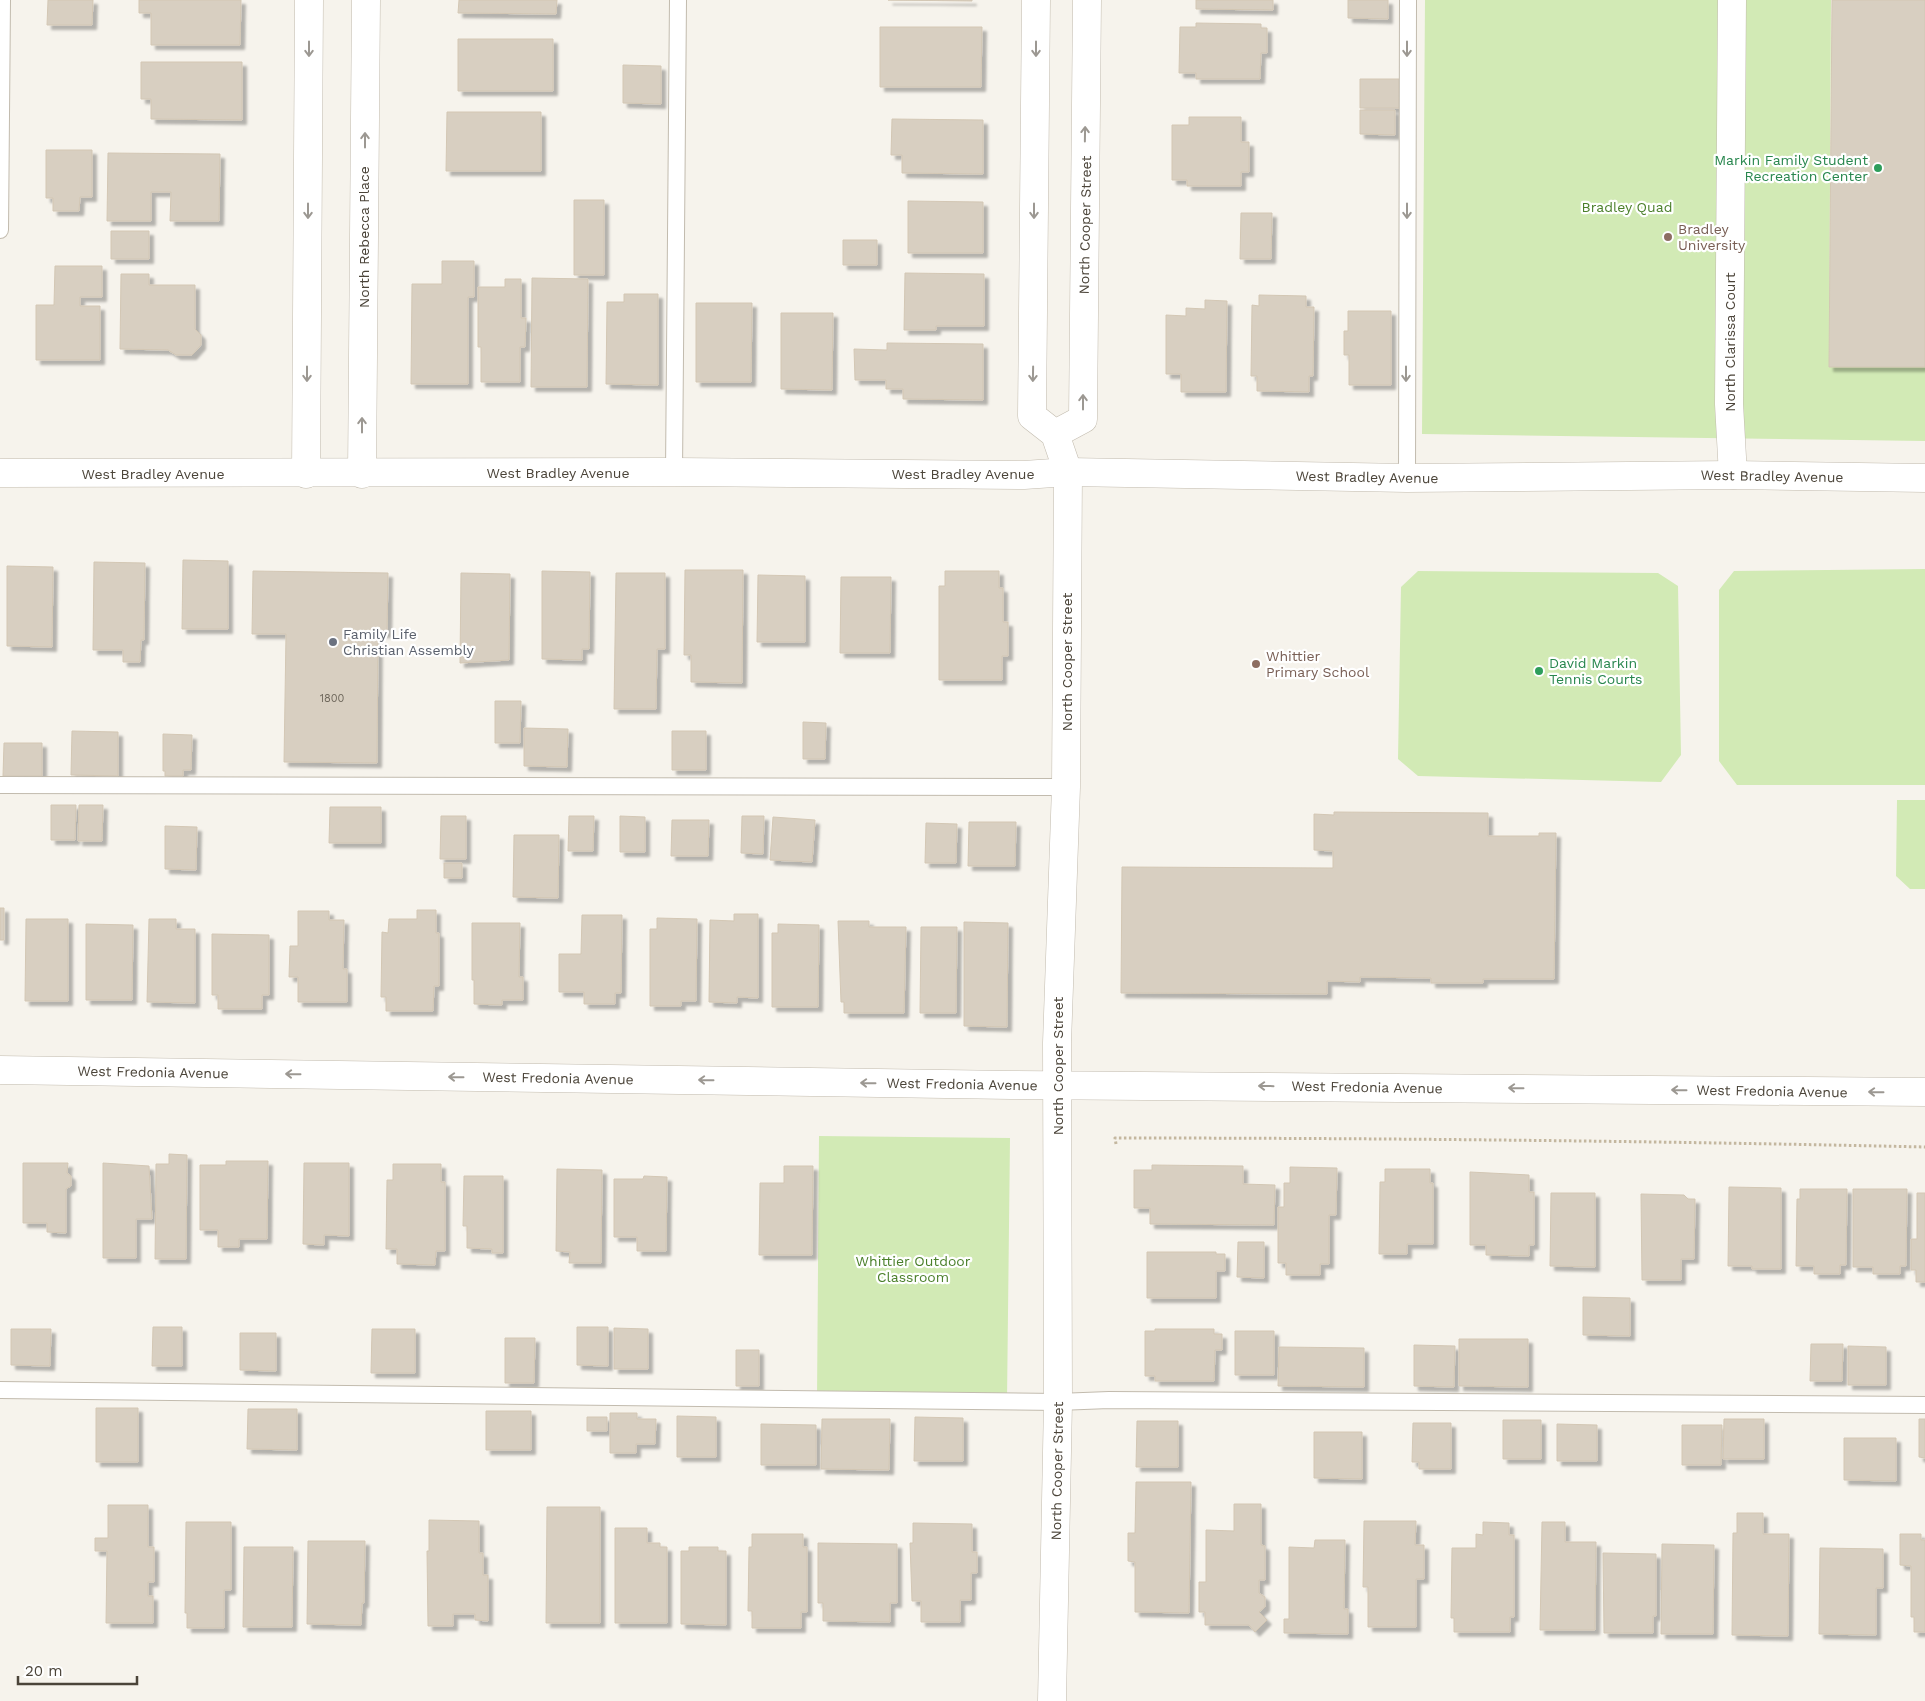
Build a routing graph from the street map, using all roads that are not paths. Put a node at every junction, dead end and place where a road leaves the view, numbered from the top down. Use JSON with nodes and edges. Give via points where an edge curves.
{"nodes":[{"id":1,"x":2,"y":0,"type":"edge"},
{"id":2,"x":310,"y":0,"type":"edge"},
{"id":3,"x":366,"y":0,"type":"edge"},
{"id":4,"x":678,"y":0,"type":"edge"},
{"id":5,"x":1036,"y":0,"type":"edge"},
{"id":6,"x":1087,"y":0,"type":"edge"},
{"id":7,"x":1408,"y":0,"type":"edge"},
{"id":8,"x":1732,"y":0,"type":"edge"},
{"id":9,"x":0,"y":230,"type":"edge"},
{"id":10,"x":1055,"y":434,"type":"junction"},
{"id":11,"x":674,"y":472,"type":"junction"},
{"id":12,"x":1068,"y":472,"type":"junction"},
{"id":13,"x":0,"y":474,"type":"edge"},
{"id":14,"x":306,"y":474,"type":"junction"},
{"id":15,"x":362,"y":474,"type":"junction"},
{"id":16,"x":1733,"y":475,"type":"junction"},
{"id":17,"x":1407,"y":478,"type":"junction"},
{"id":18,"x":1925,"y":478,"type":"edge"},
{"id":19,"x":0,"y":785,"type":"edge"},
{"id":20,"x":1066,"y":787,"type":"junction"},
{"id":21,"x":0,"y":1070,"type":"edge"},
{"id":22,"x":1057,"y":1084,"type":"junction"},
{"id":23,"x":1925,"y":1092,"type":"edge"},
{"id":24,"x":0,"y":1390,"type":"edge"},
{"id":25,"x":1058,"y":1402,"type":"junction"},
{"id":26,"x":1925,"y":1405,"type":"edge"},
{"id":27,"x":1052,"y":1701,"type":"edge"}],
"edges":[{"from":1,"to":9,"type":"lane"},
{"from":2,"to":14,"type":"street","one_way":true},
{"from":15,"to":3,"type":"street","name":"North Rebecca Place","one_way":true},
{"from":4,"to":11,"type":"lane"},
{"from":5,"to":10,"type":"street","one_way":true,"via":[[1032,416]]},
{"from":10,"to":6,"type":"street","name":"North Cooper Street","one_way":true,"via":[[1083,419]]},
{"from":7,"to":17,"type":"lane","one_way":true},
{"from":8,"to":16,"type":"street","name":"North Clarissa Court","via":[[1729,404]]},
{"from":10,"to":12,"type":"street","name":"North Cooper Street"},
{"from":11,"to":12,"type":"street","name":"West Bradley Avenue","via":[[1024,476]]},
{"from":11,"to":15,"type":"street","name":"West Bradley Avenue"},
{"from":12,"to":17,"type":"street","name":"West Bradley Avenue"},
{"from":12,"to":20,"type":"street","name":"North Cooper Street"},
{"from":13,"to":14,"type":"street","name":"West Bradley Avenue"},
{"from":14,"to":15,"type":"street","name":"West Bradley Avenue"},
{"from":16,"to":17,"type":"street","name":"West Bradley Avenue"},
{"from":16,"to":18,"type":"street","name":"West Bradley Avenue"},
{"from":19,"to":20,"type":"lane"},
{"from":20,"to":22,"type":"street","name":"North Cooper Street"},
{"from":22,"to":21,"type":"street","name":"West Fredonia Avenue","one_way":true},
{"from":23,"to":22,"type":"street","name":"West Fredonia Avenue","one_way":true},
{"from":22,"to":25,"type":"street","name":"North Cooper Street"},
{"from":24,"to":25,"type":"lane"},
{"from":25,"to":26,"type":"lane"},
{"from":25,"to":27,"type":"street","name":"North Cooper Street"}]}
